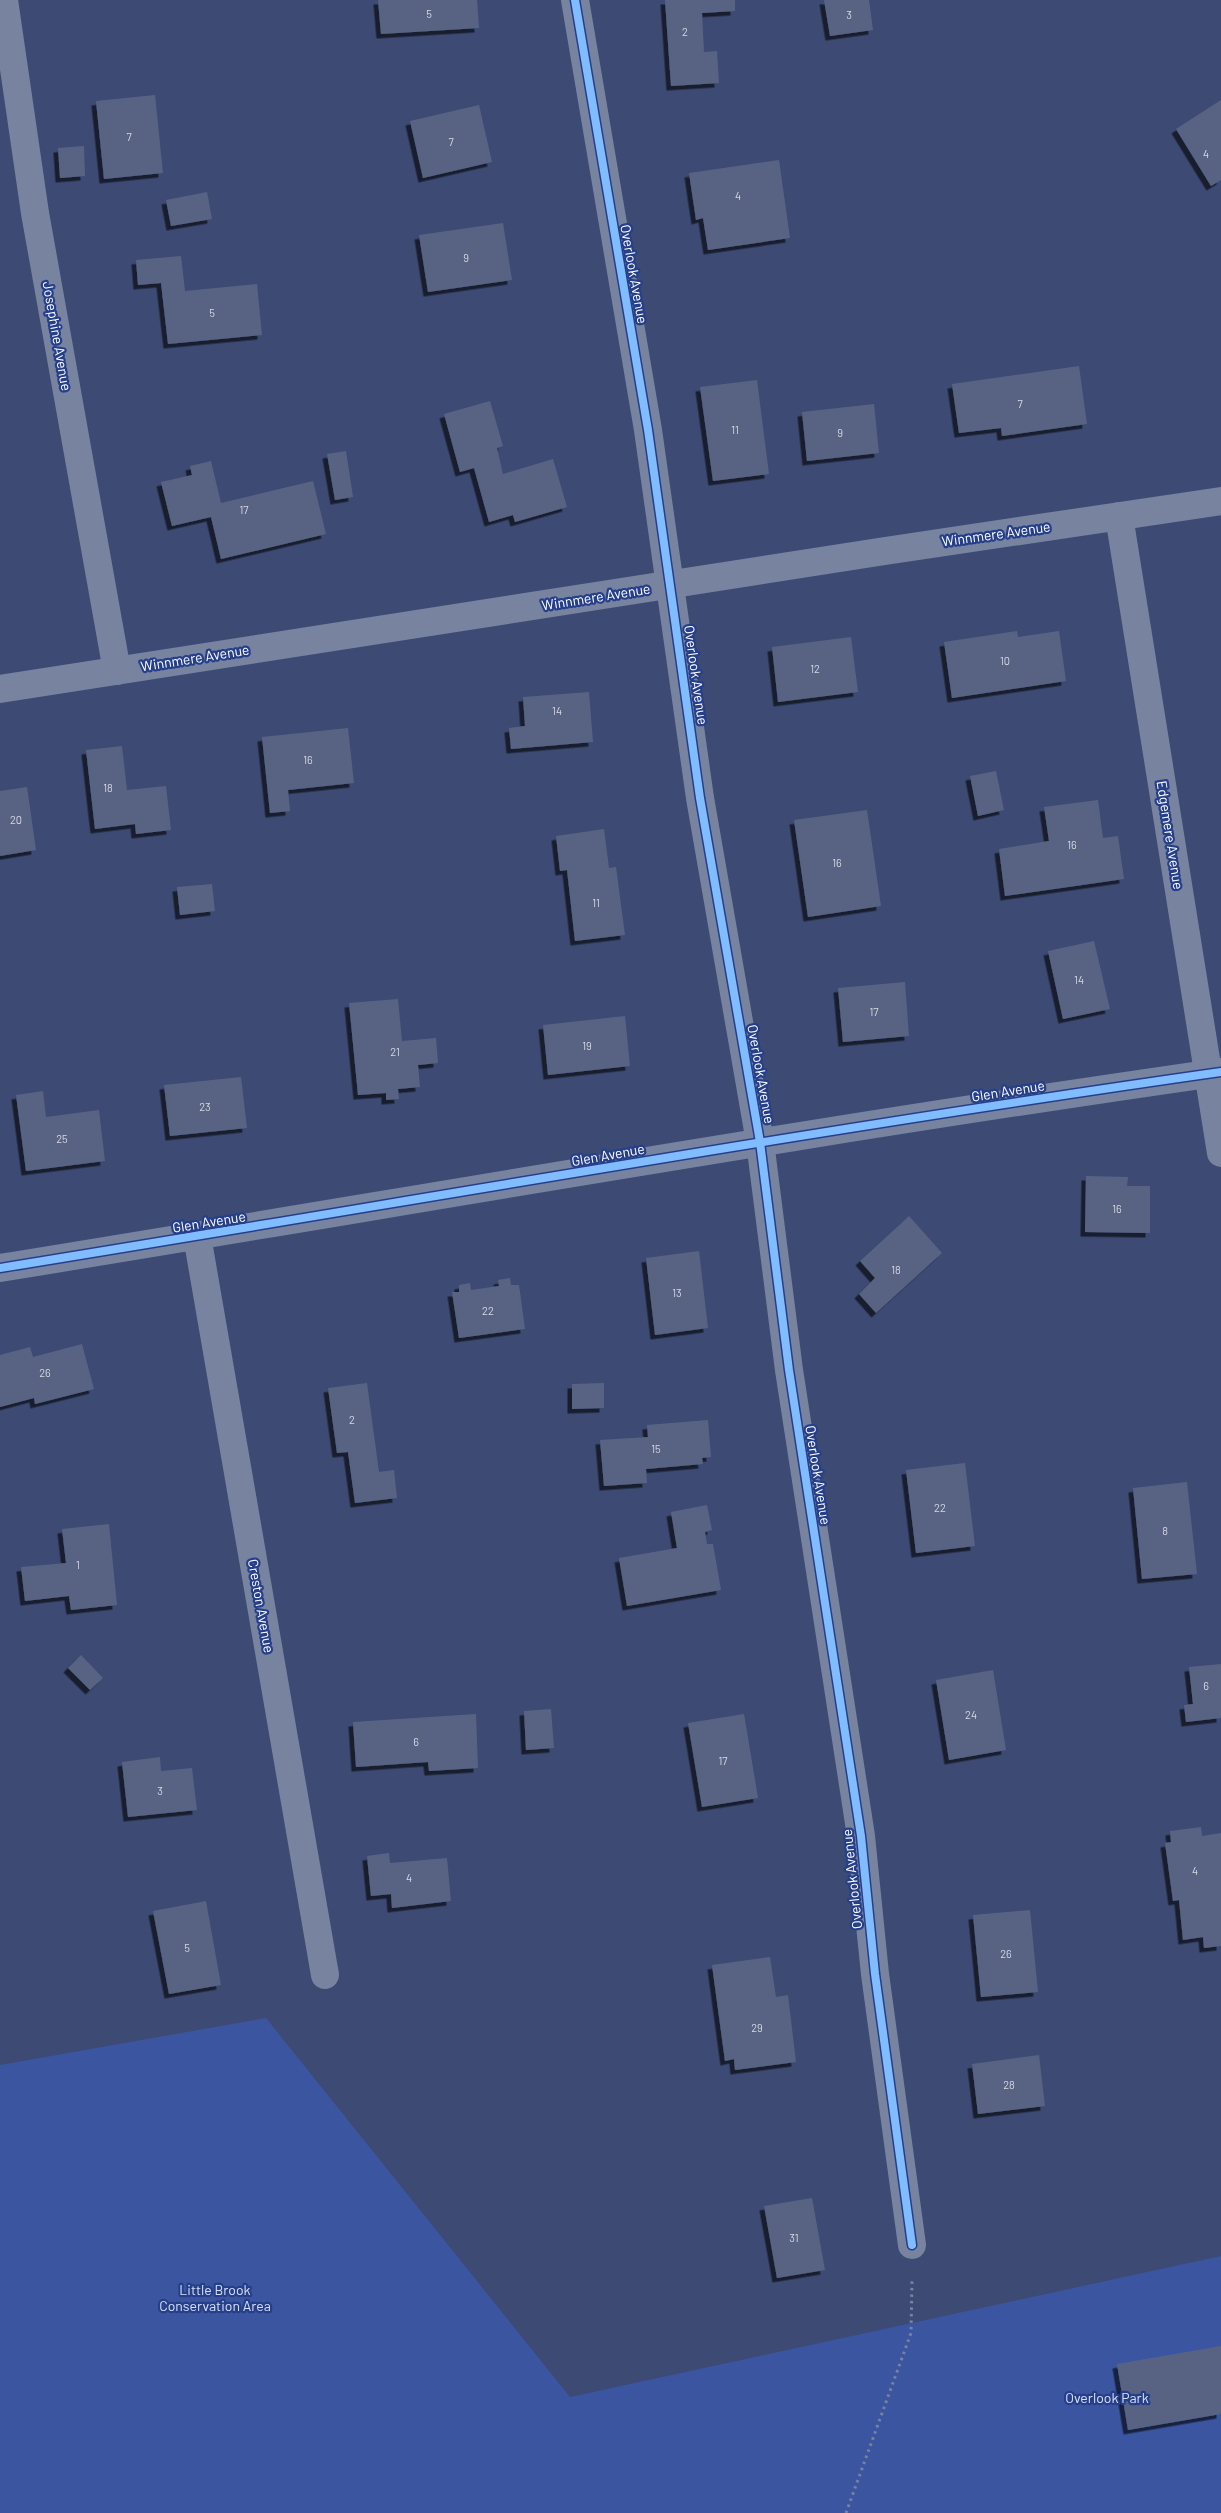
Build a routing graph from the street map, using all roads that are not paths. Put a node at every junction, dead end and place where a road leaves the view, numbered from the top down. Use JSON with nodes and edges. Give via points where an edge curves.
{"nodes":[{"id":1,"x":4,"y":0,"type":"edge"},
{"id":2,"x":575,"y":0,"type":"edge"},
{"id":3,"x":1221,"y":501,"type":"edge"},
{"id":4,"x":1119,"y":516,"type":"junction"},
{"id":5,"x":671,"y":584,"type":"junction"},
{"id":6,"x":117,"y":670,"type":"junction"},
{"id":7,"x":0,"y":689,"type":"edge"},
{"id":8,"x":1215,"y":1073,"type":"edge"},
{"id":9,"x":760,"y":1142,"type":"junction"},
{"id":10,"x":1221,"y":1153,"type":"edge"},
{"id":11,"x":197,"y":1236,"type":"junction"},
{"id":12,"x":0,"y":1268,"type":"edge"},
{"id":13,"x":325,"y":1975,"type":"dead end"},
{"id":14,"x":912,"y":2245,"type":"road end"}],
"edges":[{"from":1,"to":6,"type":"street","name":"Josephine Avenue","via":[[35,213]]},
{"from":2,"to":5,"type":"street","name":"Overlook Avenue"},
{"from":3,"to":4,"type":"street","name":"Winnmere Avenue"},
{"from":4,"to":5,"type":"street","name":"Winnmere Avenue"},
{"from":4,"to":8,"type":"street","name":"Edgemere Avenue"},
{"from":5,"to":6,"type":"street","name":"Winnmere Avenue"},
{"from":5,"to":9,"type":"street","name":"Overlook Avenue","via":[[700,798]]},
{"from":6,"to":7,"type":"street","name":"Winnmere Avenue"},
{"from":8,"to":9,"type":"street","name":"Glen Avenue"},
{"from":8,"to":10,"type":"street","name":"Edgemere Avenue"},
{"from":9,"to":11,"type":"street","name":"Glen Avenue"},
{"from":9,"to":14,"type":"street","name":"Overlook Avenue","via":[[789,1370],[861,1836],[875,1974]]},
{"from":11,"to":12,"type":"street","name":"Glen Avenue"},
{"from":11,"to":13,"type":"street","name":"Creston Avenue"}]}
